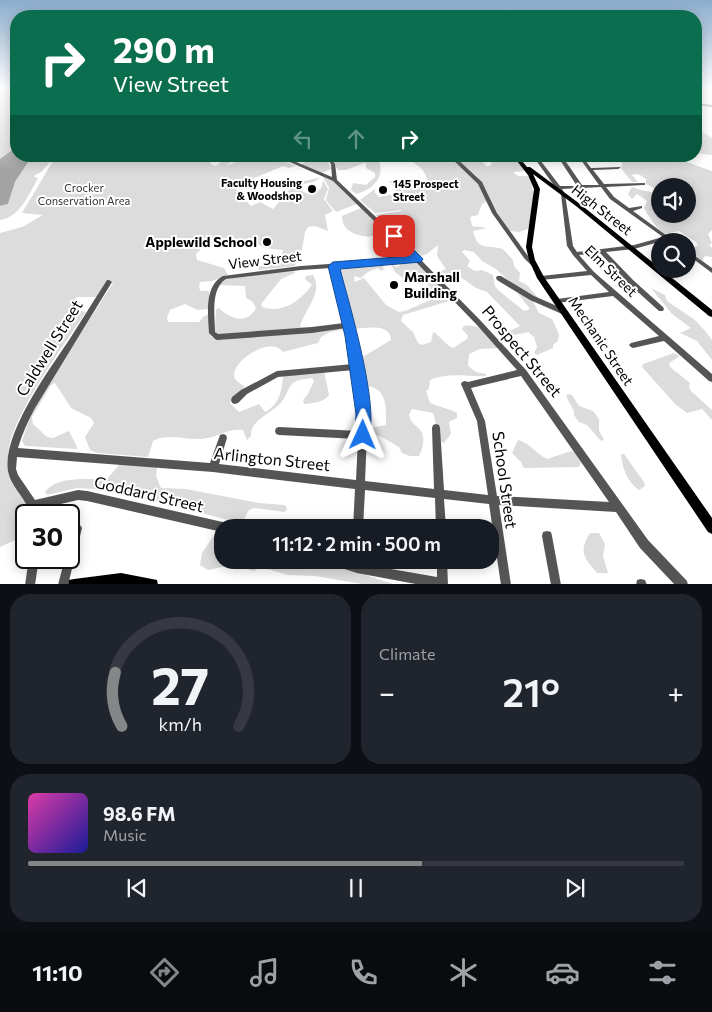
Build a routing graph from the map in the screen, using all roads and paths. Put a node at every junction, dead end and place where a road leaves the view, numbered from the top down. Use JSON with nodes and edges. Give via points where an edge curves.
{"nodes":[{"id":1,"x":292,"y":162,"type":"edge"},
{"id":2,"x":331,"y":162,"type":"edge"},
{"id":3,"x":457,"y":162,"type":"edge"},
{"id":4,"x":539,"y":162,"type":"edge"},
{"id":5,"x":563,"y":162,"type":"edge"},
{"id":6,"x":585,"y":162,"type":"edge"},
{"id":7,"x":522,"y":164,"type":"joint"},
{"id":8,"x":618,"y":168,"type":"dead end"},
{"id":9,"x":590,"y":169,"type":"junction"},
{"id":10,"x":334,"y":170,"type":"junction"},
{"id":11,"x":322,"y":175,"type":"junction"},
{"id":12,"x":335,"y":180,"type":"junction"},
{"id":13,"x":643,"y":184,"type":"dead end"},
{"id":14,"x":603,"y":187,"type":"junction"},
{"id":15,"x":581,"y":188,"type":"junction"},
{"id":16,"x":560,"y":190,"type":"junction"},
{"id":17,"x":640,"y":207,"type":"dead end"},
{"id":18,"x":628,"y":210,"type":"junction"},
{"id":19,"x":659,"y":233,"type":"edge"},
{"id":20,"x":651,"y":243,"type":"edge"},
{"id":21,"x":630,"y":247,"type":"junction"},
{"id":22,"x":602,"y":251,"type":"junction"},
{"id":23,"x":574,"y":254,"type":"junction"},
{"id":24,"x":418,"y":259,"type":"junction"},
{"id":25,"x":696,"y":259,"type":"edge"},
{"id":26,"x":333,"y":266,"type":"junction"},
{"id":27,"x":535,"y":266,"type":"junction"},
{"id":28,"x":712,"y":271,"type":"edge"},
{"id":29,"x":592,"y":273,"type":"junction"},
{"id":30,"x":499,"y":278,"type":"dead end"},
{"id":31,"x":541,"y":278,"type":"junction"},
{"id":32,"x":109,"y":282,"type":"dead end"},
{"id":33,"x":615,"y":294,"type":"junction"},
{"id":34,"x":557,"y":301,"type":"junction"},
{"id":35,"x":661,"y":309,"type":"dead end"},
{"id":36,"x":564,"y":312,"type":"junction"},
{"id":37,"x":712,"y":314,"type":"edge"},
{"id":38,"x":349,"y":325,"type":"junction"},
{"id":39,"x":665,"y":338,"type":"junction"},
{"id":40,"x":633,"y":345,"type":"dead end"},
{"id":41,"x":356,"y":367,"type":"junction"},
{"id":42,"x":523,"y":372,"type":"junction"},
{"id":43,"x":712,"y":379,"type":"edge"},
{"id":44,"x":235,"y":400,"type":"dead end"},
{"id":45,"x":436,"y":428,"type":"dead end"},
{"id":46,"x":279,"y":431,"type":"dead end"},
{"id":47,"x":363,"y":435,"type":"junction"},
{"id":48,"x":223,"y":438,"type":"dead end"},
{"id":49,"x":13,"y":452,"type":"junction"},
{"id":50,"x":213,"y":468,"type":"junction"},
{"id":51,"x":360,"y":484,"type":"junction"},
{"id":52,"x":439,"y":493,"type":"junction"},
{"id":53,"x":493,"y":500,"type":"junction"},
{"id":54,"x":31,"y":504,"type":"edge"},
{"id":55,"x":52,"y":504,"type":"edge"},
{"id":56,"x":618,"y":507,"type":"junction"},
{"id":57,"x":358,"y":519,"type":"edge"},
{"id":58,"x":440,"y":519,"type":"edge"},
{"id":59,"x":214,"y":525,"type":"edge"},
{"id":60,"x":712,"y":528,"type":"edge"},
{"id":61,"x":547,"y":536,"type":"dead end"},
{"id":62,"x":32,"y":569,"type":"edge"},
{"id":63,"x":67,"y":569,"type":"edge"},
{"id":64,"x":378,"y":569,"type":"edge"},
{"id":65,"x":442,"y":569,"type":"edge"},
{"id":66,"x":30,"y":584,"type":"edge"},
{"id":67,"x":63,"y":584,"type":"edge"},
{"id":68,"x":74,"y":584,"type":"edge"},
{"id":69,"x":152,"y":584,"type":"edge"},
{"id":70,"x":443,"y":584,"type":"edge"},
{"id":71,"x":506,"y":584,"type":"edge"},
{"id":72,"x":556,"y":584,"type":"edge"},
{"id":73,"x":683,"y":584,"type":"edge"}],
"edges":[{"from":1,"to":11,"type":"street"},
{"from":2,"to":10,"type":"street"},
{"from":3,"to":27,"type":"street","via":[[480,183],[495,213]]},
{"from":4,"to":16,"type":"street"},
{"from":5,"to":15,"type":"street"},
{"from":6,"to":9,"type":"street"},
{"from":7,"to":16,"type":"main road","name":"High Street"},
{"from":7,"to":27,"type":"main road","name":"Mechanic Street","via":[[533,178],[536,189],[529,242]]},
{"from":8,"to":9,"type":"street"},
{"from":9,"to":14,"type":"street"},
{"from":10,"to":11,"type":"street"},
{"from":10,"to":12,"type":"street"},
{"from":11,"to":12,"type":"street"},
{"from":12,"to":24,"type":"street","name":"Prospect Street"},
{"from":13,"to":14,"type":"street"},
{"from":14,"to":15,"type":"street"},
{"from":14,"to":18,"type":"street"},
{"from":15,"to":16,"type":"street"},
{"from":16,"to":21,"type":"main road","name":"High Street"},
{"from":16,"to":23,"type":"street","name":"Elm Street","via":[[568,239]]},
{"from":17,"to":18,"type":"street"},
{"from":18,"to":19,"type":"street"},
{"from":20,"to":21,"type":"street"},
{"from":21,"to":22,"type":"street"},
{"from":21,"to":37,"type":"main road","name":"High Street"},
{"from":22,"to":23,"type":"street"},
{"from":22,"to":35,"type":"street"},
{"from":23,"to":29,"type":"street","name":"Elm Street"},
{"from":24,"to":26,"type":"street","name":"View Street"},
{"from":24,"to":42,"type":"street","name":"Prospect Street"},
{"from":25,"to":28,"type":"street"},
{"from":26,"to":38,"type":"street"},
{"from":26,"to":38,"type":"street","name":"View Street","via":[[220,279],[212,293],[212,333],[226,337]]},
{"from":27,"to":31,"type":"main road","name":"Mechanic Street"},
{"from":29,"to":31,"type":"street"},
{"from":29,"to":33,"type":"street","name":"Elm Street"},
{"from":30,"to":36,"type":"street"},
{"from":31,"to":34,"type":"main road","name":"Mechanic Street"},
{"from":32,"to":49,"type":"street","name":"Caldwell Street","via":[[30,409]]},
{"from":33,"to":34,"type":"street"},
{"from":33,"to":39,"type":"street","name":"Elm Street"},
{"from":34,"to":36,"type":"main road","name":"Mechanic Street"},
{"from":36,"to":60,"type":"main road","name":"Mechanic Street"},
{"from":38,"to":41,"type":"street"},
{"from":39,"to":40,"type":"street"},
{"from":39,"to":43,"type":"street","name":"Elm Street"},
{"from":41,"to":44,"type":"street","via":[[277,374]]},
{"from":41,"to":47,"type":"street","via":[[364,414]]},
{"from":42,"to":53,"type":"street","name":"School Street","via":[[465,385],[481,421]]},
{"from":42,"to":56,"type":"street","name":"Prospect Street"},
{"from":45,"to":52,"type":"street"},
{"from":46,"to":47,"type":"street"},
{"from":47,"to":51,"type":"street"},
{"from":48,"to":50,"type":"street"},
{"from":49,"to":50,"type":"street","name":"Arlington Street"},
{"from":49,"to":54,"type":"street","name":"Caldwell Street","via":[[14,478]]},
{"from":50,"to":51,"type":"street","name":"Arlington Street"},
{"from":51,"to":52,"type":"street","name":"Arlington Street"},
{"from":51,"to":57,"type":"street"},
{"from":52,"to":53,"type":"street","name":"Arlington Street"},
{"from":52,"to":58,"type":"street"},
{"from":53,"to":56,"type":"street","name":"Arlington Street"},
{"from":53,"to":71,"type":"street","name":"School Street"},
{"from":55,"to":59,"type":"street","name":"Goddard Street","via":[[78,495],[87,496]]},
{"from":56,"to":73,"type":"street","name":"Prospect Street","via":[[644,544]]},
{"from":61,"to":72,"type":"street"},
{"from":62,"to":66,"type":"street"},
{"from":63,"to":67,"type":"street"},
{"from":64,"to":70,"type":"street"},
{"from":65,"to":70,"type":"street"},
{"from":68,"to":69,"type":"main road","via":[[121,579]]}]}
